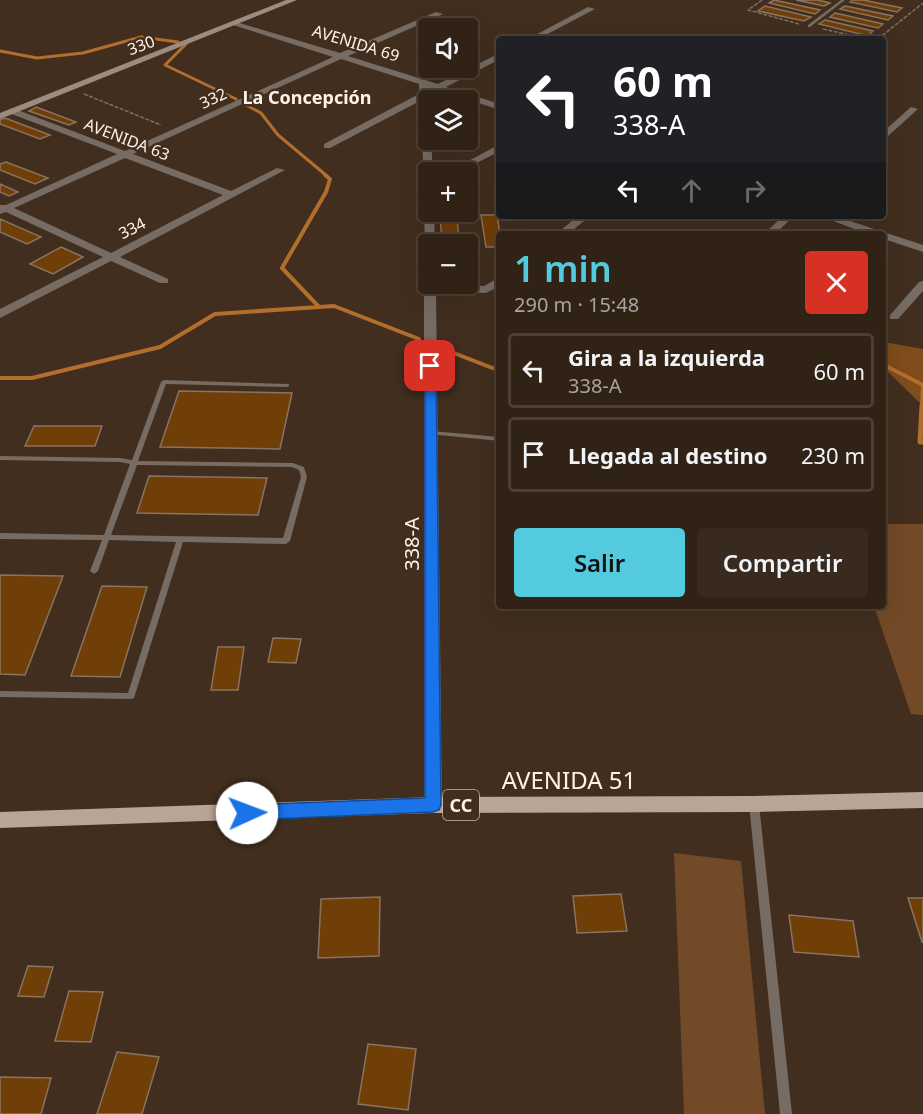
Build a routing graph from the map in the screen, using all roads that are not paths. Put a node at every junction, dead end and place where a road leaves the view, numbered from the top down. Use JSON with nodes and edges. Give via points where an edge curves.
{"nodes":[{"id":1,"x":293,"y":0,"type":"edge"},
{"id":2,"x":843,"y":0,"type":"edge"},
{"id":3,"x":591,"y":9,"type":"dead end"},
{"id":4,"x":439,"y":14,"type":"dead end"},
{"id":5,"x":236,"y":23,"type":"junction"},
{"id":6,"x":809,"y":26,"type":"dead end"},
{"id":7,"x":538,"y":36,"type":"edge"},
{"id":8,"x":341,"y":56,"type":"junction"},
{"id":9,"x":496,"y":57,"type":"edge"},
{"id":10,"x":422,"y":82,"type":"junction"},
{"id":11,"x":438,"y":86,"type":"junction"},
{"id":12,"x":424,"y":90,"type":"edge"},
{"id":13,"x":431,"y":90,"type":"edge"},
{"id":14,"x":418,"y":97,"type":"edge"},
{"id":15,"x":496,"y":106,"type":"edge"},
{"id":16,"x":914,"y":109,"type":"dead end"},
{"id":17,"x":12,"y":111,"type":"junction"},
{"id":18,"x":0,"y":116,"type":"edge"},
{"id":19,"x":886,"y":133,"type":"edge"},
{"id":20,"x":327,"y":146,"type":"dead end"},
{"id":21,"x":496,"y":149,"type":"edge"},
{"id":22,"x":126,"y":155,"type":"junction"},
{"id":23,"x":472,"y":162,"type":"edge"},
{"id":24,"x":280,"y":170,"type":"dead end"},
{"id":25,"x":231,"y":195,"type":"junction"},
{"id":26,"x":2,"y":208,"type":"edge"},
{"id":27,"x":581,"y":219,"type":"edge"},
{"id":28,"x":786,"y":219,"type":"edge"},
{"id":29,"x":834,"y":219,"type":"edge"},
{"id":30,"x":565,"y":231,"type":"edge"},
{"id":31,"x":772,"y":231,"type":"edge"},
{"id":32,"x":869,"y":231,"type":"edge"},
{"id":33,"x":886,"y":237,"type":"edge"},
{"id":34,"x":923,"y":249,"type":"edge"},
{"id":35,"x":112,"y":258,"type":"junction"},
{"id":36,"x":164,"y":281,"type":"dead end"},
{"id":37,"x":496,"y":283,"type":"edge"},
{"id":38,"x":923,"y":284,"type":"edge"},
{"id":39,"x":478,"y":289,"type":"edge"},
{"id":40,"x":430,"y":294,"type":"edge"},
{"id":41,"x":0,"y":314,"type":"edge"},
{"id":42,"x":894,"y":317,"type":"dead end"},
{"id":43,"x":287,"y":384,"type":"dead end"},
{"id":44,"x":431,"y":433,"type":"junction"},
{"id":45,"x":496,"y":439,"type":"edge"},
{"id":46,"x":0,"y":458,"type":"edge"},
{"id":47,"x":135,"y":464,"type":"junction"},
{"id":48,"x":0,"y":536,"type":"edge"},
{"id":49,"x":107,"y":539,"type":"junction"},
{"id":50,"x":180,"y":540,"type":"junction"},
{"id":51,"x":94,"y":572,"type":"dead end"},
{"id":52,"x":0,"y":693,"type":"edge"},
{"id":53,"x":923,"y":800,"type":"edge"},
{"id":54,"x":754,"y":804,"type":"junction"},
{"id":55,"x":433,"y":805,"type":"junction"},
{"id":56,"x":0,"y":820,"type":"edge"},
{"id":57,"x":786,"y":1114,"type":"edge"}],
"edges":[{"from":1,"to":5,"type":"street","name":"330"},
{"from":2,"to":6,"type":"lane"},
{"from":3,"to":7,"type":"street"},
{"from":4,"to":8,"type":"street","name":"332"},
{"from":5,"to":8,"type":"street","name":"AVENIDA 69"},
{"from":5,"to":17,"type":"street","name":"330"},
{"from":8,"to":10,"type":"street","name":"AVENIDA 69"},
{"from":8,"to":22,"type":"street","name":"332"},
{"from":9,"to":11,"type":"street"},
{"from":10,"to":11,"type":"street","name":"AVENIDA 69"},
{"from":10,"to":12,"type":"street"},
{"from":11,"to":13,"type":"street"},
{"from":11,"to":15,"type":"street","name":"AVENIDA 69"},
{"from":14,"to":20,"type":"street"},
{"from":16,"to":19,"type":"street"},
{"from":17,"to":18,"type":"street","name":"330"},
{"from":17,"to":22,"type":"street","name":"AVENIDA 63"},
{"from":21,"to":23,"type":"street"},
{"from":22,"to":25,"type":"street","name":"AVENIDA 63"},
{"from":22,"to":26,"type":"street","name":"332"},
{"from":24,"to":25,"type":"street","name":"334"},
{"from":25,"to":35,"type":"street","name":"334"},
{"from":26,"to":35,"type":"street"},
{"from":27,"to":30,"type":"street"},
{"from":28,"to":31,"type":"street"},
{"from":29,"to":32,"type":"street"},
{"from":33,"to":34,"type":"street"},
{"from":35,"to":36,"type":"street"},
{"from":35,"to":41,"type":"street","name":"334"},
{"from":37,"to":39,"type":"street","via":[[486,290]]},
{"from":38,"to":42,"type":"street"},
{"from":40,"to":44,"type":"street","name":"338-A"},
{"from":43,"to":47,"type":"lane","via":[[164,382]]},
{"from":44,"to":45,"type":"lane"},
{"from":44,"to":55,"type":"street","name":"338-A"},
{"from":46,"to":47,"type":"lane","via":[[120,460]]},
{"from":47,"to":49,"type":"lane"},
{"from":47,"to":50,"type":"lane","via":[[293,465],[302,469],[304,477],[286,540]]},
{"from":48,"to":49,"type":"lane"},
{"from":49,"to":50,"type":"lane"},
{"from":49,"to":51,"type":"lane"},
{"from":50,"to":52,"type":"lane","via":[[131,696]]},
{"from":53,"to":54,"type":"main road","name":"AVENIDA 51","number":"CC"},
{"from":54,"to":55,"type":"main road","name":"AVENIDA 51","number":"CC"},
{"from":54,"to":57,"type":"lane"},
{"from":55,"to":56,"type":"main road","name":"AVENIDA 51","number":"CC"}]}
